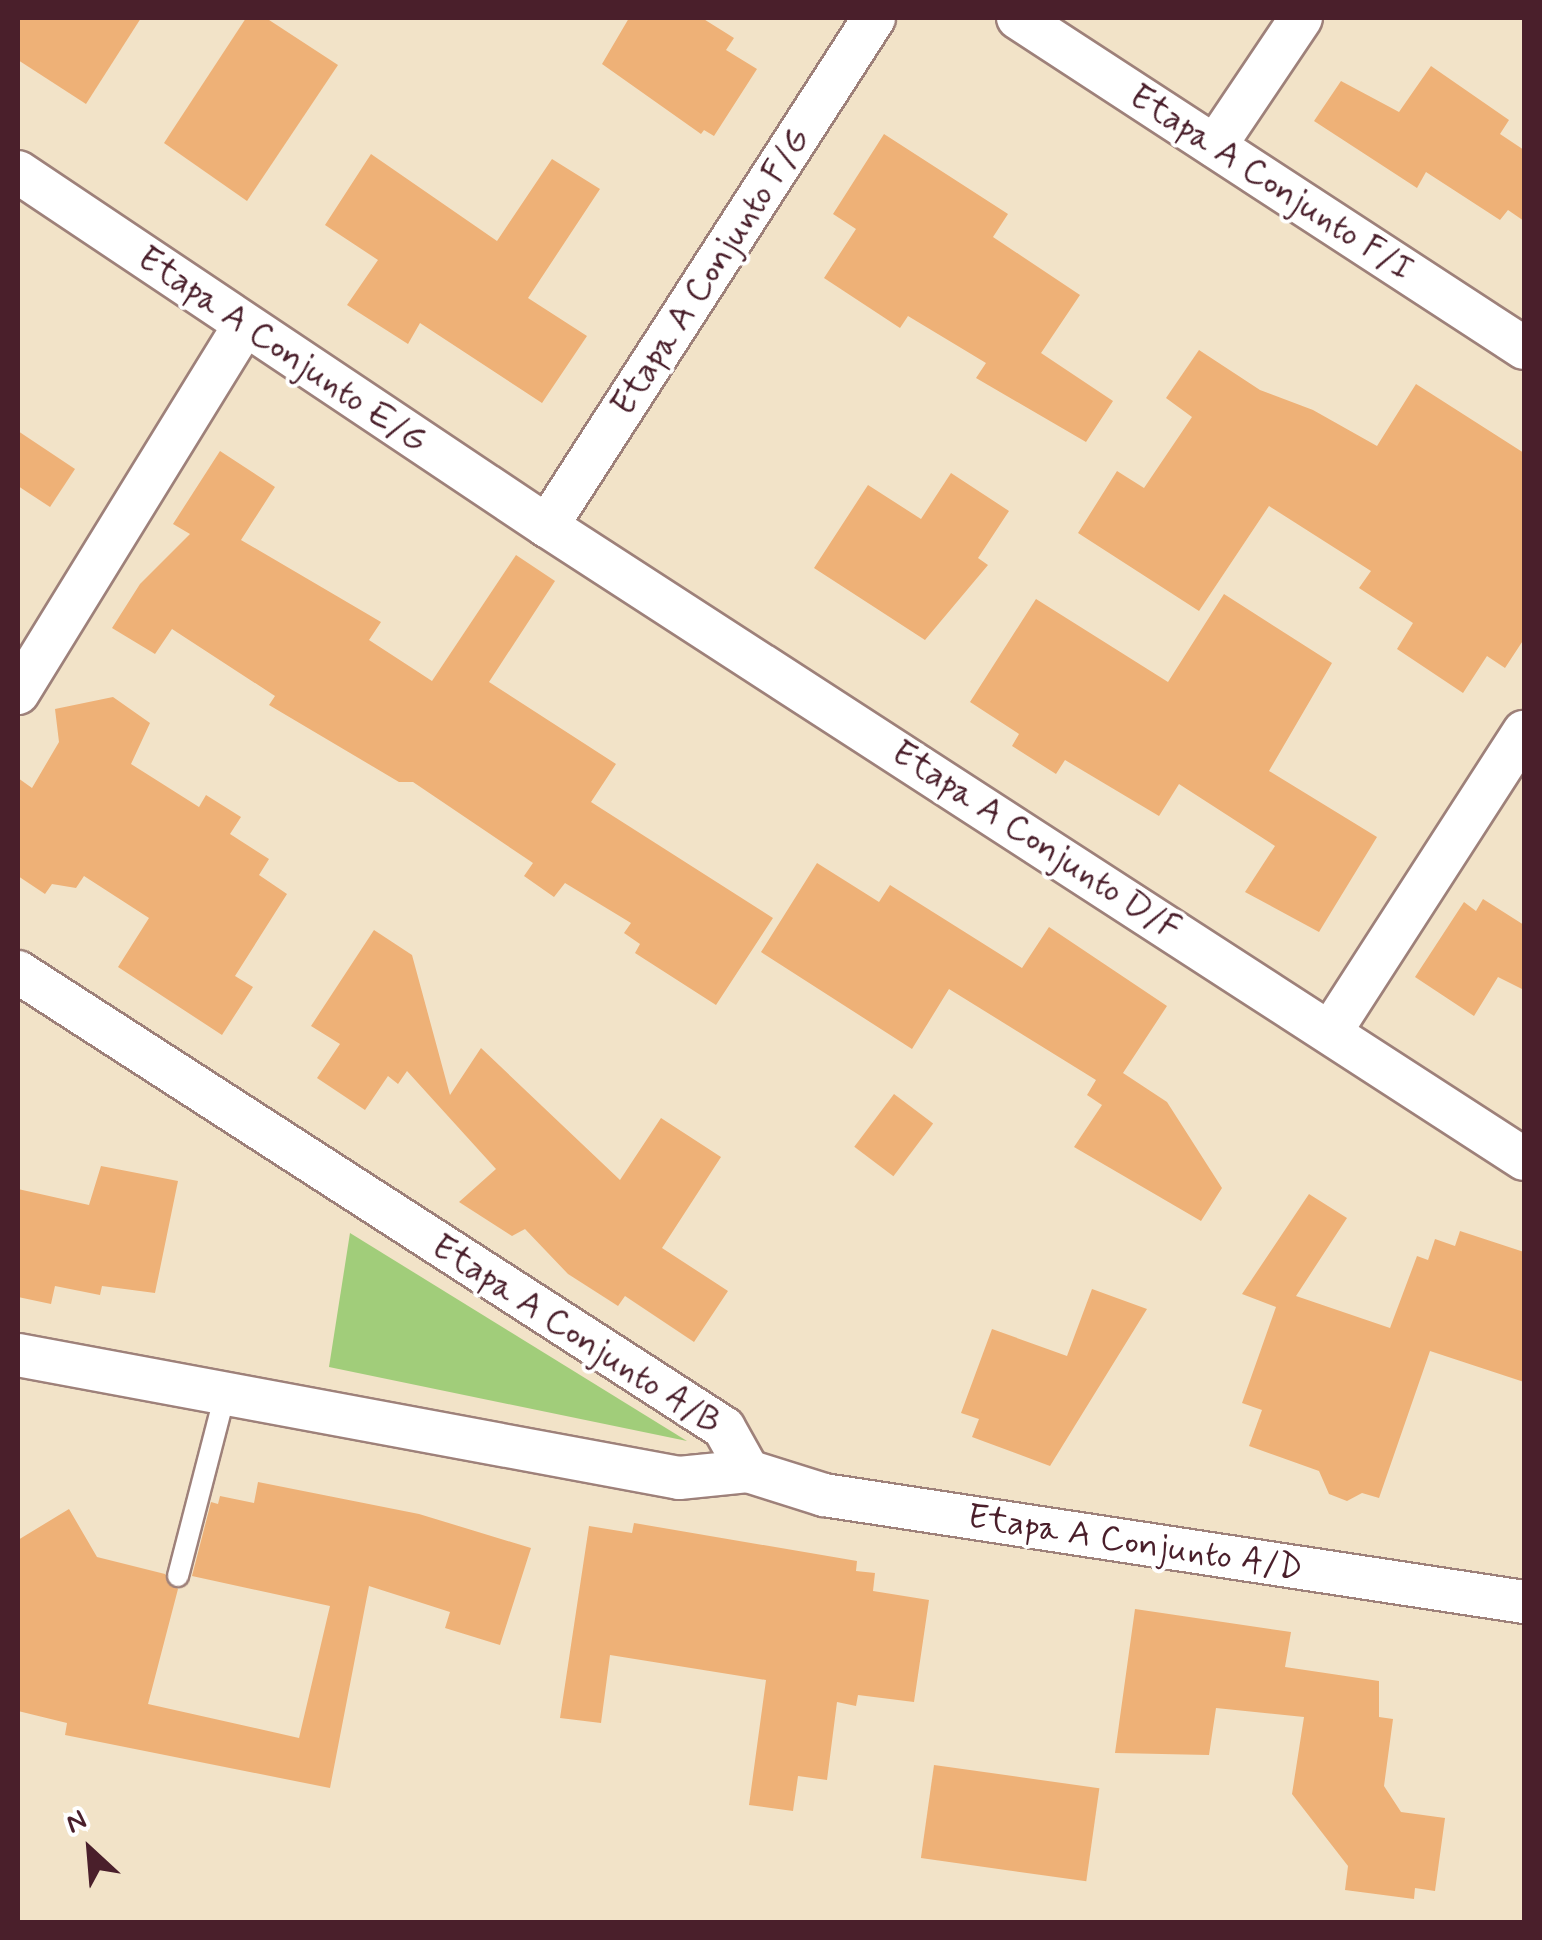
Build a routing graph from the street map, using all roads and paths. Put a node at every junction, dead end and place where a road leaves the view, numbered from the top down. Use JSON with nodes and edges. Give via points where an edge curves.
{"nodes":[{"id":1,"x":874,"y":18,"type":"edge"},
{"id":2,"x":1018,"y":18,"type":"edge"},
{"id":3,"x":1301,"y":18,"type":"edge"},
{"id":4,"x":1215,"y":146,"type":"junction"},
{"id":5,"x":18,"y":172,"type":"edge"},
{"id":6,"x":244,"y":326,"type":"junction"},
{"id":7,"x":1524,"y":348,"type":"edge"},
{"id":8,"x":547,"y":526,"type":"junction"},
{"id":9,"x":18,"y":693,"type":"edge"},
{"id":10,"x":1524,"y":732,"type":"edge"},
{"id":11,"x":18,"y":972,"type":"edge"},
{"id":12,"x":1331,"y":1031,"type":"junction"},
{"id":13,"x":1524,"y":1158,"type":"edge"},
{"id":14,"x":18,"y":1355,"type":"edge"},
{"id":15,"x":226,"y":1392,"type":"junction"},
{"id":16,"x":748,"y":1471,"type":"junction"},
{"id":17,"x":178,"y":1576,"type":"dead end"},
{"id":18,"x":1524,"y":1602,"type":"edge"}],
"edges":[{"from":1,"to":8,"type":"street","name":"Etapa A Conjunto F/G"},
{"from":2,"to":4,"type":"street","name":"Etapa A Conjunto F/I"},
{"from":3,"to":4,"type":"street"},
{"from":4,"to":7,"type":"street","name":"Etapa A Conjunto F/I"},
{"from":5,"to":6,"type":"street","name":"Etapa A Conjunto E/G"},
{"from":6,"to":8,"type":"street","name":"Etapa A Conjunto E/G"},
{"from":6,"to":9,"type":"street"},
{"from":8,"to":12,"type":"street","name":"Etapa A Conjunto D/F"},
{"from":10,"to":12,"type":"street"},
{"from":11,"to":16,"type":"street","name":"Etapa A Conjunto A/B","via":[[724,1428]]},
{"from":12,"to":13,"type":"street","name":"Etapa A Conjunto D/F"},
{"from":14,"to":15,"type":"street","name":"Etapa A Conjunto A/B"},
{"from":15,"to":16,"type":"street","name":"Etapa A Conjunto A/B","via":[[678,1478]]},
{"from":15,"to":17,"type":"lane"},
{"from":16,"to":18,"type":"street","name":"Etapa A Conjunto A/D","via":[[824,1496]]}]}
